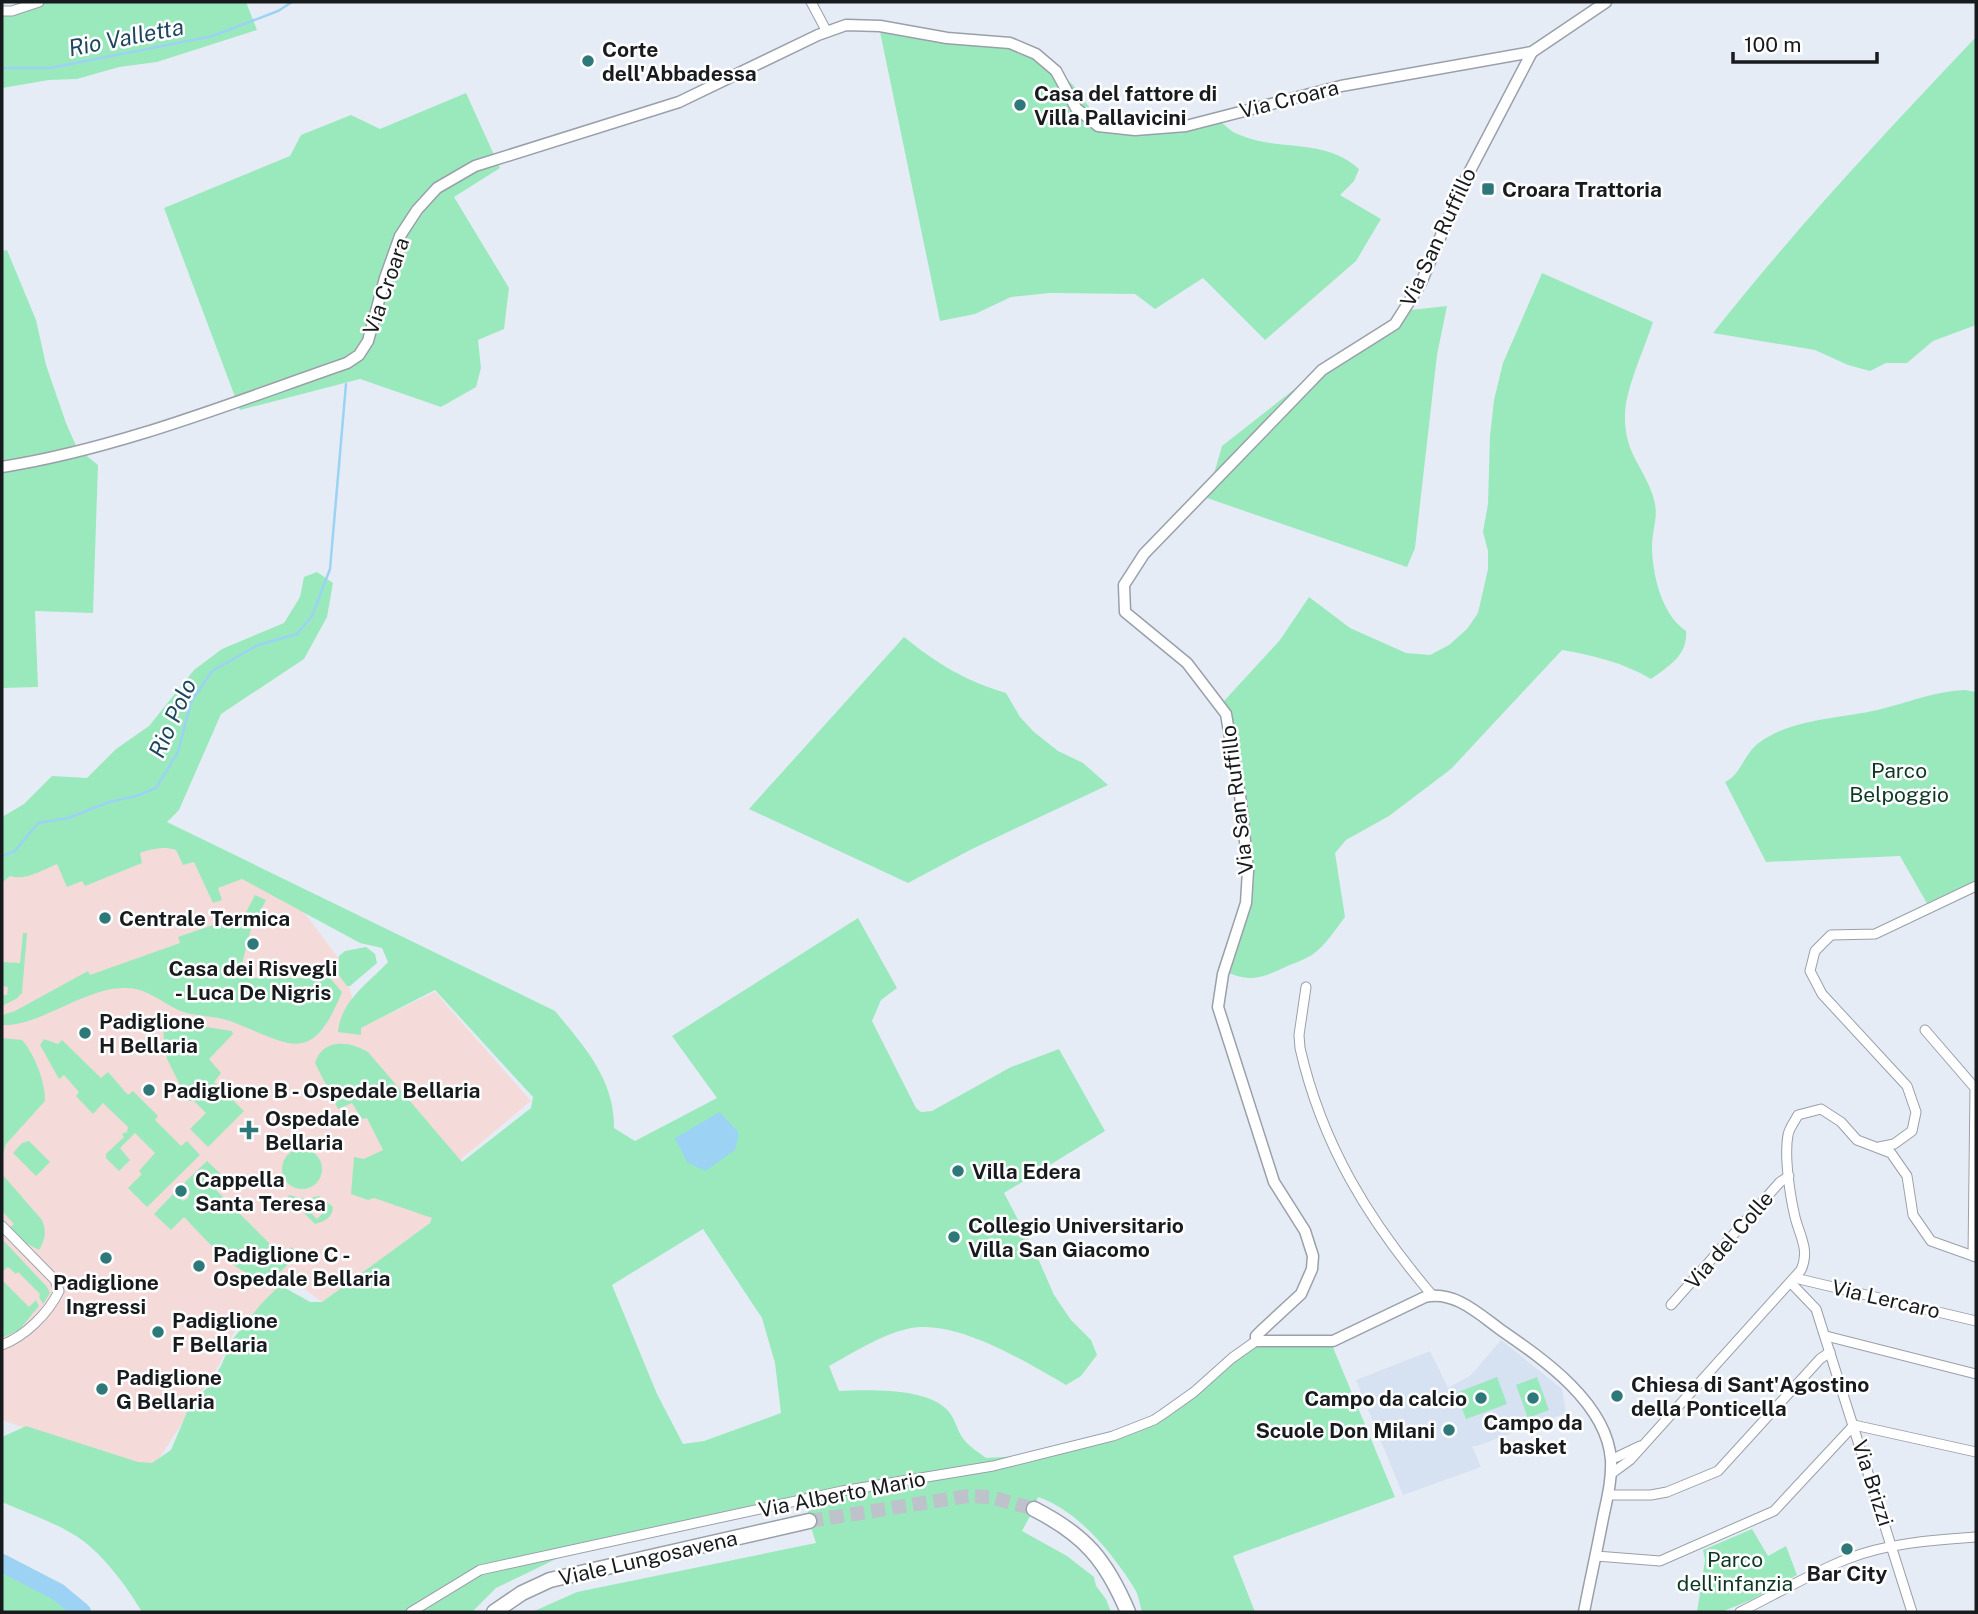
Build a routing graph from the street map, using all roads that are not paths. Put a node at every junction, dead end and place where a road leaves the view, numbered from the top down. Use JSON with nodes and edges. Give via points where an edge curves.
{"nodes":[{"id":1,"x":39,"y":2,"type":"edge"},
{"id":2,"x":811,"y":2,"type":"edge"},
{"id":3,"x":1606,"y":2,"type":"edge"},
{"id":4,"x":2,"y":11,"type":"edge"},
{"id":5,"x":827,"y":32,"type":"junction"},
{"id":6,"x":1532,"y":52,"type":"junction"},
{"id":7,"x":2,"y":467,"type":"edge"},
{"id":8,"x":1976,"y":886,"type":"edge"},
{"id":9,"x":1306,"y":987,"type":"dead end"},
{"id":10,"x":1925,"y":1030,"type":"dead end"},
{"id":11,"x":1880,"y":1147,"type":"junction"},
{"id":12,"x":1789,"y":1176,"type":"junction"},
{"id":13,"x":2,"y":1226,"type":"edge"},
{"id":14,"x":1975,"y":1257,"type":"edge"},
{"id":15,"x":1793,"y":1280,"type":"junction"},
{"id":16,"x":1432,"y":1295,"type":"junction"},
{"id":17,"x":1671,"y":1305,"type":"dead end"},
{"id":18,"x":1976,"y":1321,"type":"edge"},
{"id":19,"x":1826,"y":1336,"type":"junction"},
{"id":20,"x":1256,"y":1341,"type":"junction"},
{"id":21,"x":2,"y":1345,"type":"edge"},
{"id":22,"x":1830,"y":1352,"type":"junction"},
{"id":23,"x":1976,"y":1374,"type":"edge"},
{"id":24,"x":1854,"y":1424,"type":"junction"},
{"id":25,"x":1645,"y":1443,"type":"junction"},
{"id":26,"x":1976,"y":1452,"type":"edge"},
{"id":27,"x":1611,"y":1458,"type":"junction"},
{"id":28,"x":1611,"y":1474,"type":"junction"},
{"id":29,"x":1608,"y":1495,"type":"junction"},
{"id":30,"x":1034,"y":1509,"type":"tunnel mouth"},
{"id":31,"x":809,"y":1521,"type":"tunnel mouth"},
{"id":32,"x":1976,"y":1537,"type":"edge"},
{"id":33,"x":1893,"y":1546,"type":"junction"},
{"id":34,"x":1596,"y":1556,"type":"junction"},
{"id":35,"x":411,"y":1612,"type":"edge"},
{"id":36,"x":494,"y":1612,"type":"edge"},
{"id":37,"x":1128,"y":1612,"type":"edge"},
{"id":38,"x":1584,"y":1612,"type":"edge"},
{"id":39,"x":1741,"y":1612,"type":"edge"},
{"id":40,"x":1912,"y":1612,"type":"edge"}],
"edges":[{"from":1,"to":4,"type":"street"},
{"from":2,"to":5,"type":"street"},
{"from":3,"to":6,"type":"street","name":"Via Croara"},
{"from":5,"to":6,"type":"street","name":"Via Croara","via":[[846,25],[880,26],[1010,43],[1036,54],[1056,71],[1076,108],[1098,126],[1135,130],[1186,125],[1341,86]]},
{"from":5,"to":7,"type":"street","name":"Via Croara","via":[[679,102],[475,166],[438,188],[400,236],[368,341],[347,363],[126,438]]},
{"from":6,"to":20,"type":"street","name":"Via San Ruffillo","via":[[1461,188],[1421,283],[1395,324],[1322,370],[1144,554],[1124,585],[1125,612],[1187,663],[1227,714],[1248,871],[1246,903],[1223,974],[1218,1007],[1274,1182],[1305,1231],[1313,1256],[1301,1294]]},
{"from":8,"to":11,"type":"street","via":[[1875,934],[1831,935],[1815,951],[1810,971],[1822,993],[1907,1086],[1916,1112],[1912,1131],[1894,1144]]},
{"from":9,"to":16,"type":"street","via":[[1300,1048],[1332,1148],[1374,1222]]},
{"from":10,"to":14,"type":"street","name":"Via del Colle","via":[[1975,1088]]},
{"from":11,"to":12,"type":"street","name":"Via del Colle","via":[[1857,1139],[1821,1108],[1798,1115],[1788,1134]]},
{"from":11,"to":14,"type":"street","name":"Via del Colle","via":[[1891,1153],[1907,1176],[1913,1215],[1931,1241]]},
{"from":12,"to":15,"type":"street","name":"Via del Colle","via":[[1806,1247],[1804,1266]]},
{"from":12,"to":17,"type":"street","name":"Via del Colle"},
{"from":13,"to":21,"type":"street","via":[[55,1280],[59,1291],[28,1330]]},
{"from":15,"to":18,"type":"street","name":"Via Lercaro"},
{"from":15,"to":19,"type":"street","name":"Via Brizzi","via":[[1816,1309]]},
{"from":15,"to":25,"type":"street","name":"Via del Colle"},
{"from":16,"to":20,"type":"street","via":[[1333,1341]]},
{"from":16,"to":27,"type":"street","via":[[1463,1304],[1559,1372],[1601,1427]]},
{"from":19,"to":22,"type":"street","name":"Via Brizzi"},
{"from":19,"to":23,"type":"street"},
{"from":20,"to":35,"type":"street","name":"Via Alberto Mario","via":[[1154,1420],[1107,1438],[993,1466],[842,1491],[480,1570]]},
{"from":22,"to":24,"type":"street","name":"Via Brizzi"},
{"from":22,"to":29,"type":"street","via":[[1718,1471],[1667,1492]]},
{"from":24,"to":26,"type":"street"},
{"from":24,"to":33,"type":"street","name":"Via Brizzi"},
{"from":24,"to":34,"type":"street","via":[[1774,1511],[1660,1561]]},
{"from":25,"to":27,"type":"street","name":"Via del Colle"},
{"from":25,"to":28,"type":"street","name":"Via del Colle"},
{"from":27,"to":28,"type":"street"},
{"from":28,"to":29,"type":"street"},
{"from":29,"to":34,"type":"street"},
{"from":30,"to":37,"type":"main road","via":[[1063,1524],[1086,1544],[1109,1573]]},
{"from":31,"to":36,"type":"main road","name":"Viale Lungosavena","via":[[550,1580]]},
{"from":32,"to":33,"type":"street"},
{"from":33,"to":39,"type":"street","via":[[1849,1558]]},
{"from":33,"to":40,"type":"street","name":"Via Brizzi"},
{"from":34,"to":38,"type":"street"}]}
